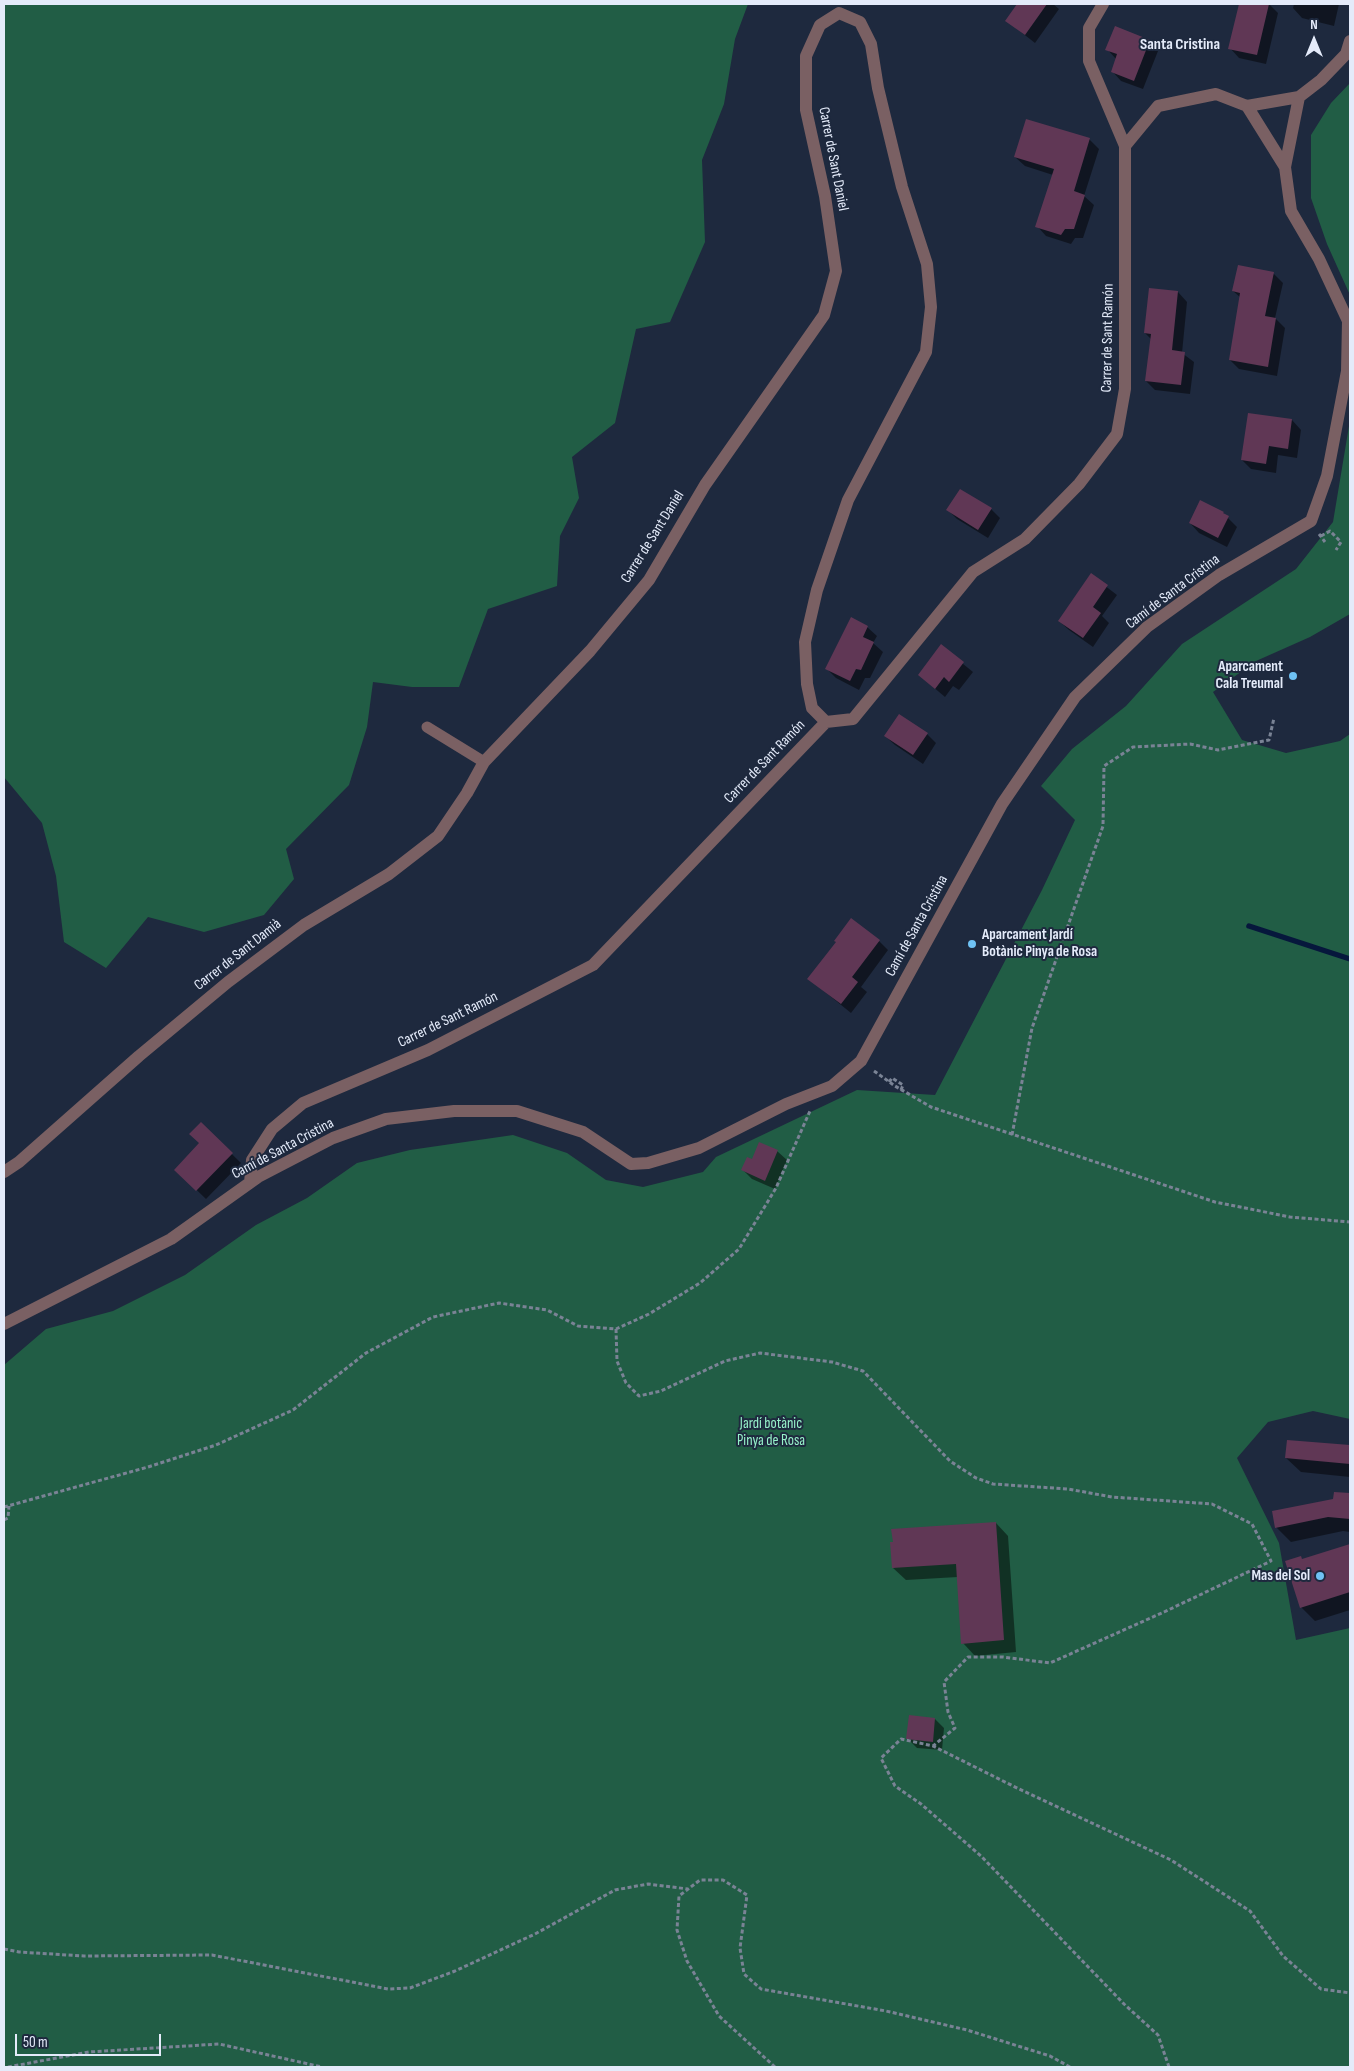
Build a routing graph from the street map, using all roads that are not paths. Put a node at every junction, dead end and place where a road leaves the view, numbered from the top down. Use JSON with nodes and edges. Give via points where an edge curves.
{"nodes":[{"id":1,"x":1102,"y":4,"type":"edge"},
{"id":2,"x":1350,"y":41,"type":"edge"},
{"id":3,"x":1299,"y":97,"type":"junction"},
{"id":4,"x":1247,"y":106,"type":"junction"},
{"id":5,"x":1125,"y":146,"type":"junction"},
{"id":6,"x":1285,"y":167,"type":"junction"},
{"id":7,"x":826,"y":722,"type":"junction"},
{"id":8,"x":427,"y":727,"type":"dead end"},
{"id":9,"x":484,"y":762,"type":"junction"},
{"id":10,"x":4,"y":1172,"type":"edge"},
{"id":11,"x":250,"y":1183,"type":"junction"},
{"id":12,"x":4,"y":1324,"type":"edge"}],
"edges":[{"from":1,"to":5,"type":"street","via":[[1089,28],[1089,61]]},
{"from":2,"to":3,"type":"street","via":[[1346,54]]},
{"from":3,"to":4,"type":"street"},
{"from":3,"to":6,"type":"street","name":"Camí de Santa Cristina"},
{"from":4,"to":5,"type":"street","via":[[1216,94],[1158,106]]},
{"from":4,"to":6,"type":"street"},
{"from":5,"to":7,"type":"street","name":"Carrer de Sant Ramón","via":[[1125,389],[1117,434],[1079,484],[1025,539],[972,572],[853,719]]},
{"from":6,"to":11,"type":"street","name":"Camí de Santa Cristina","via":[[1291,211],[1319,259],[1348,322],[1345,381],[1327,476],[1311,521],[1219,575],[1147,628],[1075,697],[1002,804],[861,1061],[832,1086],[786,1104],[699,1148],[648,1163],[631,1164],[583,1132],[518,1111],[454,1111],[377,1122],[333,1138]]},
{"from":7,"to":9,"type":"street","name":"Carrer de Sant Daniel","via":[[812,708],[807,684],[805,642],[817,590],[848,500],[926,352],[931,308],[927,264],[902,187],[878,88],[872,44],[860,22],[839,13],[820,25],[806,56],[806,110],[825,196],[836,271],[824,315],[705,486],[649,580],[590,650]]},
{"from":7,"to":11,"type":"street","name":"Carrer de Sant Ramón","via":[[593,965],[428,1050],[303,1103],[272,1129],[252,1160]]},
{"from":8,"to":9,"type":"lane"},
{"from":9,"to":10,"type":"street","name":"Carrer de Sant Damià","via":[[438,836],[389,874],[304,925],[228,982]]},
{"from":11,"to":12,"type":"street","name":"Camí de Santa Cristina","via":[[171,1239]]}]}
